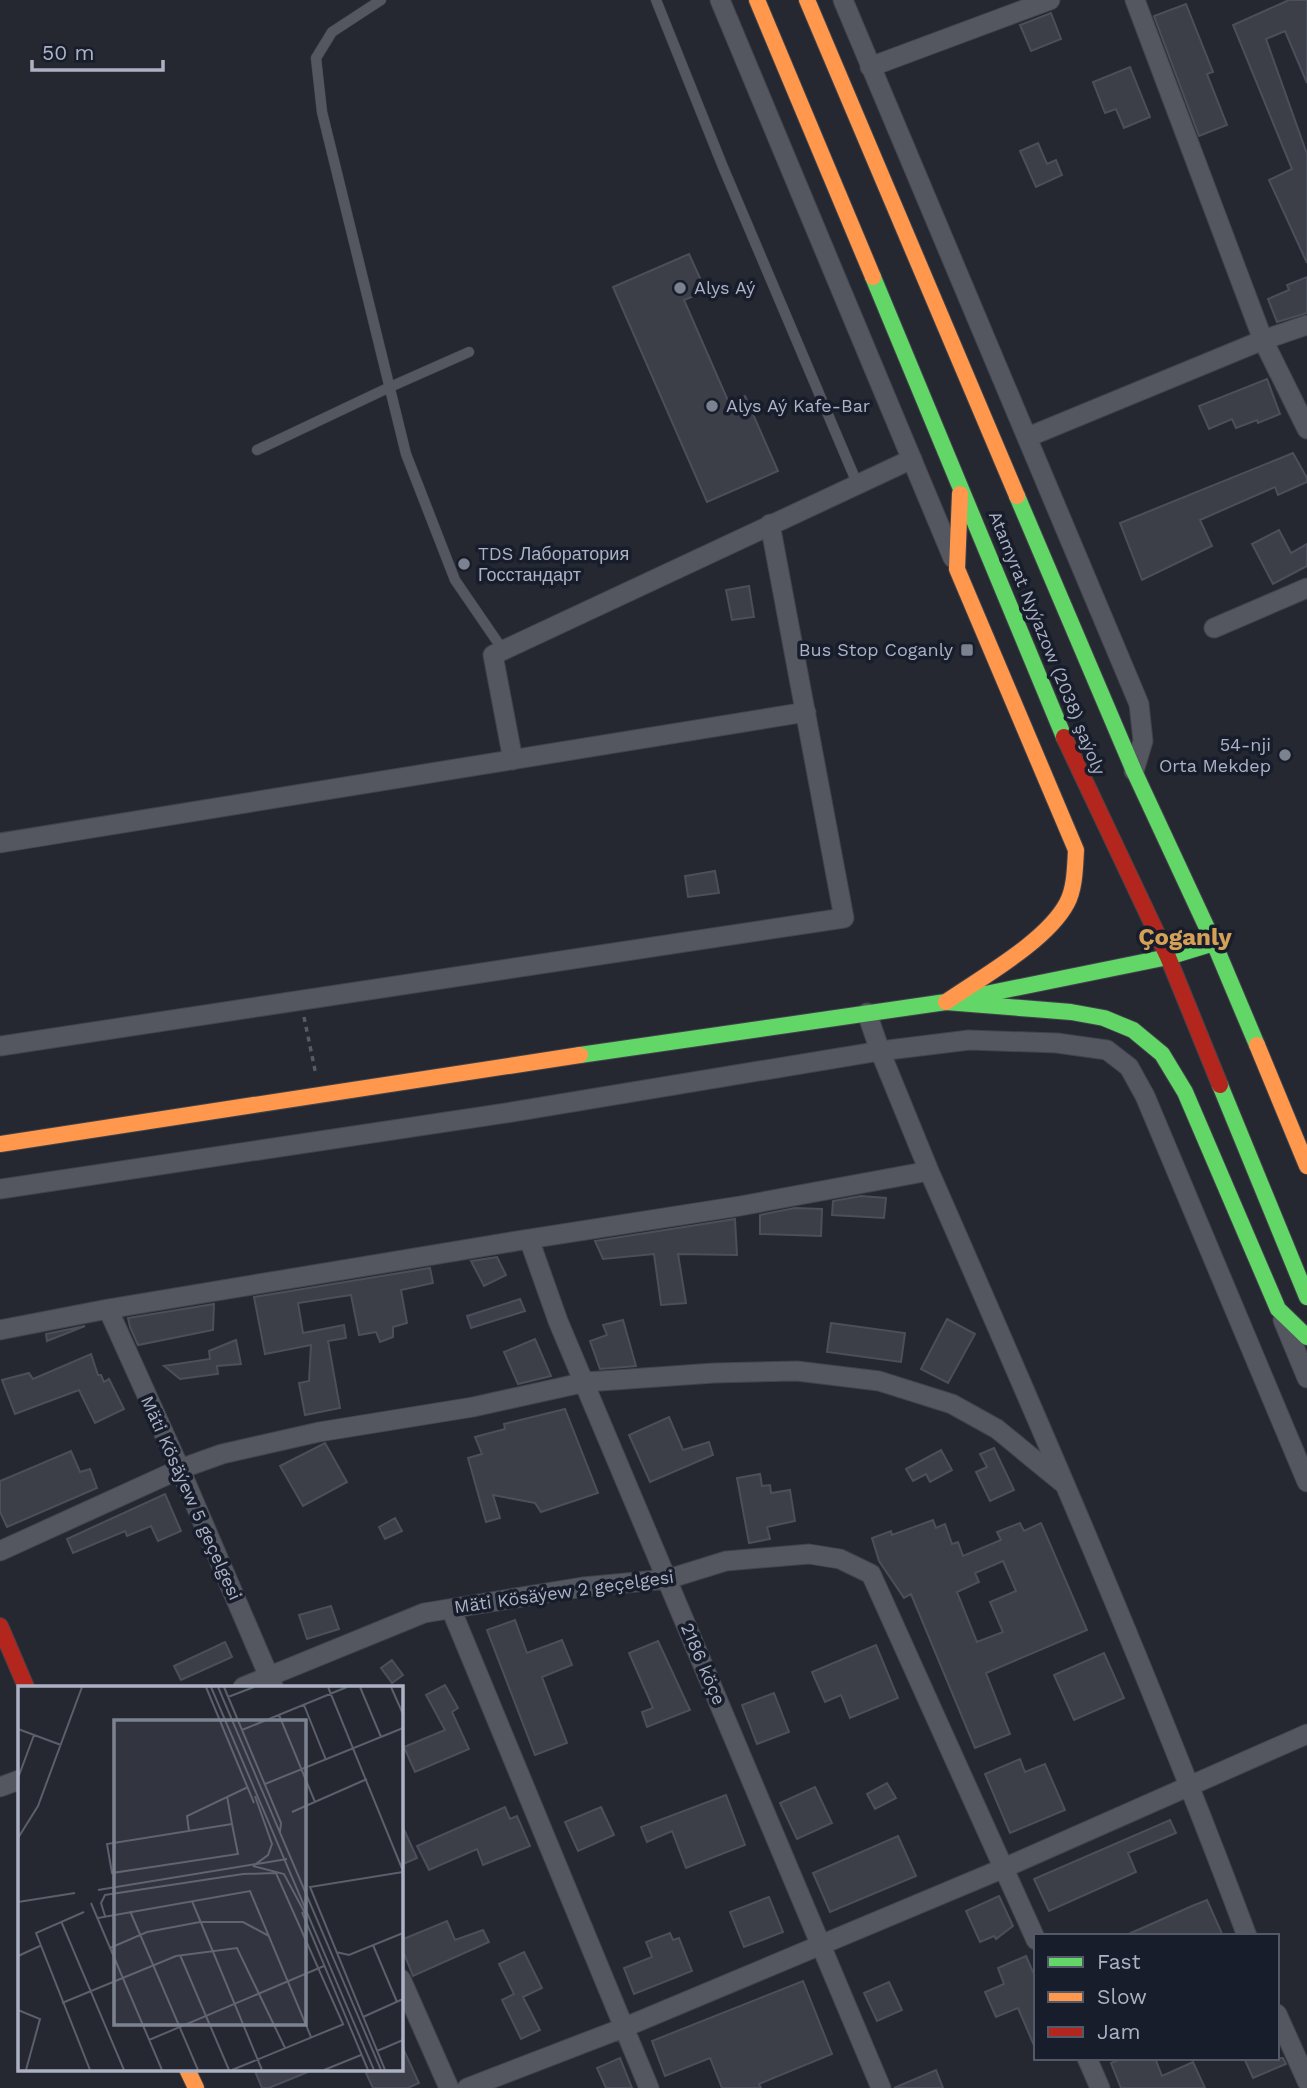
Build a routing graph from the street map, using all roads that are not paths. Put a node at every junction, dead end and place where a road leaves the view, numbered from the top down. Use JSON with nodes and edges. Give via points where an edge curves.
{"nodes":[{"id":1,"x":381,"y":0,"type":"edge"},
{"id":2,"x":656,"y":0,"type":"edge"},
{"id":3,"x":720,"y":0,"type":"edge"},
{"id":4,"x":757,"y":0,"type":"edge"},
{"id":5,"x":807,"y":0,"type":"edge"},
{"id":6,"x":843,"y":0,"type":"edge"},
{"id":7,"x":1050,"y":0,"type":"edge"},
{"id":8,"x":1135,"y":0,"type":"edge"},
{"id":9,"x":870,"y":67,"type":"junction"},
{"id":10,"x":1307,"y":324,"type":"edge"},
{"id":11,"x":1263,"y":340,"type":"junction"},
{"id":12,"x":469,"y":352,"type":"dead end"},
{"id":13,"x":390,"y":387,"type":"junction"},
{"id":14,"x":1307,"y":429,"type":"edge"},
{"id":15,"x":1028,"y":437,"type":"junction"},
{"id":16,"x":257,"y":450,"type":"dead end"},
{"id":17,"x":912,"y":459,"type":"junction"},
{"id":18,"x":857,"y":483,"type":"junction"},
{"id":19,"x":960,"y":483,"type":"junction"},
{"id":20,"x":770,"y":524,"type":"junction"},
{"id":21,"x":957,"y":569,"type":"junction"},
{"id":22,"x":1307,"y":588,"type":"edge"},
{"id":23,"x":1214,"y":628,"type":"dead end"},
{"id":24,"x":503,"y":650,"type":"junction"},
{"id":25,"x":806,"y":712,"type":"junction"},
{"id":26,"x":1021,"y":719,"type":"junction"},
{"id":27,"x":513,"y":760,"type":"junction"},
{"id":28,"x":1074,"y":763,"type":"junction"},
{"id":29,"x":1134,"y":771,"type":"junction"},
{"id":30,"x":0,"y":843,"type":"edge"},
{"id":31,"x":1214,"y":943,"type":"junction"},
{"id":32,"x":1168,"y":957,"type":"junction"},
{"id":33,"x":946,"y":1002,"type":"junction"},
{"id":34,"x":867,"y":1013,"type":"junction"},
{"id":35,"x":0,"y":1046,"type":"edge"},
{"id":36,"x":880,"y":1051,"type":"junction"},
{"id":37,"x":1228,"y":1102,"type":"junction"},
{"id":38,"x":1284,"y":1111,"type":"junction"},
{"id":39,"x":1307,"y":1124,"type":"edge"},
{"id":40,"x":0,"y":1144,"type":"edge"},
{"id":41,"x":1307,"y":1166,"type":"edge"},
{"id":42,"x":929,"y":1171,"type":"junction"},
{"id":43,"x":0,"y":1189,"type":"edge"},
{"id":44,"x":1228,"y":1193,"type":"junction"},
{"id":45,"x":529,"y":1239,"type":"junction"},
{"id":46,"x":1307,"y":1297,"type":"edge"},
{"id":47,"x":108,"y":1309,"type":"junction"},
{"id":48,"x":1278,"y":1310,"type":"junction"},
{"id":49,"x":0,"y":1330,"type":"edge"},
{"id":50,"x":1307,"y":1337,"type":"edge"},
{"id":51,"x":1307,"y":1378,"type":"edge"},
{"id":52,"x":586,"y":1382,"type":"junction"},
{"id":53,"x":180,"y":1469,"type":"junction"},
{"id":54,"x":1307,"y":1482,"type":"edge"},
{"id":55,"x":1066,"y":1486,"type":"junction"},
{"id":56,"x":0,"y":1551,"type":"edge"},
{"id":57,"x":668,"y":1579,"type":"junction"},
{"id":58,"x":451,"y":1609,"type":"junction"},
{"id":59,"x":0,"y":1626,"type":"edge"},
{"id":60,"x":271,"y":1682,"type":"edge"},
{"id":61,"x":26,"y":1686,"type":"edge"},
{"id":62,"x":249,"y":1686,"type":"edge"},
{"id":63,"x":1307,"y":1734,"type":"edge"},
{"id":64,"x":18,"y":1780,"type":"edge"},
{"id":65,"x":1190,"y":1784,"type":"junction"},
{"id":66,"x":0,"y":1787,"type":"edge"},
{"id":67,"x":1004,"y":1868,"type":"junction"},
{"id":68,"x":1246,"y":1934,"type":"edge"},
{"id":69,"x":1034,"y":1936,"type":"edge"},
{"id":70,"x":821,"y":1945,"type":"junction"},
{"id":71,"x":402,"y":1981,"type":"edge"},
{"id":72,"x":1279,"y":2018,"type":"edge"},
{"id":73,"x":623,"y":2028,"type":"junction"},
{"id":74,"x":1088,"y":2060,"type":"edge"},
{"id":75,"x":187,"y":2070,"type":"edge"},
{"id":76,"x":1307,"y":2081,"type":"edge"},
{"id":77,"x":196,"y":2088,"type":"edge"},
{"id":78,"x":449,"y":2088,"type":"edge"},
{"id":79,"x":467,"y":2088,"type":"edge"},
{"id":80,"x":649,"y":2088,"type":"edge"},
{"id":81,"x":881,"y":2088,"type":"edge"},
{"id":82,"x":1100,"y":2088,"type":"edge"}],
"edges":[{"from":1,"to":13,"type":"lane","via":[[332,32],[316,58],[322,112]]},
{"from":2,"to":18,"type":"lane"},
{"from":3,"to":17,"type":"street"},
{"from":4,"to":19,"type":"main road","name":"Atamyrat Nyýazow (2038) şaýoly"},
{"from":5,"to":29,"type":"main road","name":"Atamyrat Nyýazow (2038) şaýoly"},
{"from":6,"to":9,"type":"street"},
{"from":7,"to":9,"type":"street"},
{"from":8,"to":11,"type":"street"},
{"from":9,"to":15,"type":"street"},
{"from":10,"to":11,"type":"street"},
{"from":11,"to":14,"type":"street"},
{"from":11,"to":15,"type":"street"},
{"from":12,"to":13,"type":"lane"},
{"from":13,"to":16,"type":"lane"},
{"from":13,"to":24,"type":"lane","via":[[406,454],[455,580]]},
{"from":15,"to":29,"type":"street","via":[[1139,704],[1143,741]]},
{"from":17,"to":18,"type":"street"},
{"from":17,"to":21,"type":"street"},
{"from":18,"to":20,"type":"street"},
{"from":19,"to":21,"type":"main road"},
{"from":19,"to":28,"type":"main road","name":"Atamyrat Nyýazow (2038) şaýoly"},
{"from":20,"to":24,"type":"street"},
{"from":20,"to":25,"type":"street"},
{"from":21,"to":26,"type":"main road"},
{"from":22,"to":23,"type":"street"},
{"from":24,"to":27,"type":"street","via":[[493,654]]},
{"from":25,"to":27,"type":"street"},
{"from":25,"to":35,"type":"street","via":[[844,918]]},
{"from":26,"to":28,"type":"main road"},
{"from":26,"to":33,"type":"main road","via":[[1076,850],[1068,902],[1036,939]]},
{"from":27,"to":30,"type":"street"},
{"from":28,"to":32,"type":"main road","name":"Atamyrat Nyýazow (2038) şaýoly"},
{"from":29,"to":31,"type":"main road","name":"Atamyrat Nyýazow (2038) şaýoly"},
{"from":31,"to":32,"type":"main road"},
{"from":31,"to":38,"type":"main road","name":"Atamyrat Nyýazow (2038) şaýoly"},
{"from":32,"to":33,"type":"main road"},
{"from":32,"to":37,"type":"main road","name":"Atamyrat Nyýazow (2038) şaýoly"},
{"from":33,"to":34,"type":"main road"},
{"from":33,"to":44,"type":"main road","via":[[1071,1012],[1133,1030],[1162,1054],[1185,1092]]},
{"from":34,"to":36,"type":"street"},
{"from":34,"to":40,"type":"main road"},
{"from":36,"to":42,"type":"street"},
{"from":36,"to":43,"type":"street"},
{"from":36,"to":54,"type":"street","via":[[969,1040],[1057,1043],[1107,1050],[1129,1067]]},
{"from":37,"to":44,"type":"main road"},
{"from":37,"to":46,"type":"main road","name":"Atamyrat Nyýazow (2038) şaýoly"},
{"from":38,"to":39,"type":"main road"},
{"from":38,"to":41,"type":"main road","name":"Atamyrat Nyýazow (2038) şaýoly"},
{"from":42,"to":45,"type":"street"},
{"from":42,"to":55,"type":"street"},
{"from":44,"to":48,"type":"main road"},
{"from":45,"to":47,"type":"street"},
{"from":45,"to":52,"type":"street","name":"2186 köçe"},
{"from":47,"to":49,"type":"street"},
{"from":47,"to":53,"type":"street","name":"Mäti Kösäýew 5 geçelgesi"},
{"from":48,"to":50,"type":"main road"},
{"from":48,"to":51,"type":"street"},
{"from":52,"to":53,"type":"street","via":[[319,1432],[222,1454]]},
{"from":52,"to":55,"type":"street","via":[[797,1371],[879,1381],[952,1404],[998,1429]]},
{"from":52,"to":57,"type":"street","name":"2186 köçe"},
{"from":53,"to":56,"type":"street"},
{"from":53,"to":60,"type":"street","name":"Mäti Kösäýew 5 geçelgesi"},
{"from":55,"to":65,"type":"street"},
{"from":57,"to":58,"type":"street","name":"Mäti Kösäýew 2 geçelgesi","via":[[583,1587]]},
{"from":57,"to":67,"type":"street","name":"Mäti Kösäýew 2 geçelgesi","via":[[726,1561],[808,1553],[841,1559],[870,1574]]},
{"from":57,"to":70,"type":"street","name":"2186 köçe"},
{"from":58,"to":60,"type":"street","name":"Mäti Kösäýew 2 geçelgesi","via":[[424,1614]]},
{"from":58,"to":73,"type":"street"},
{"from":59,"to":61,"type":"main road"},
{"from":60,"to":62,"type":"street","name":"Mäti Kösäýew 2 geçelgesi"},
{"from":63,"to":65,"type":"street"},
{"from":64,"to":66,"type":"street"},
{"from":65,"to":67,"type":"street"},
{"from":65,"to":68,"type":"street"},
{"from":67,"to":69,"type":"street","name":"Mäti Kösäýew 2 geçelgesi"},
{"from":67,"to":70,"type":"street"},
{"from":70,"to":73,"type":"street"},
{"from":70,"to":81,"type":"street","name":"2186 köçe"},
{"from":71,"to":78,"type":"street"},
{"from":72,"to":76,"type":"street"},
{"from":73,"to":79,"type":"street"},
{"from":73,"to":80,"type":"street"},
{"from":74,"to":82,"type":"street"},
{"from":75,"to":77,"type":"main road"}]}
